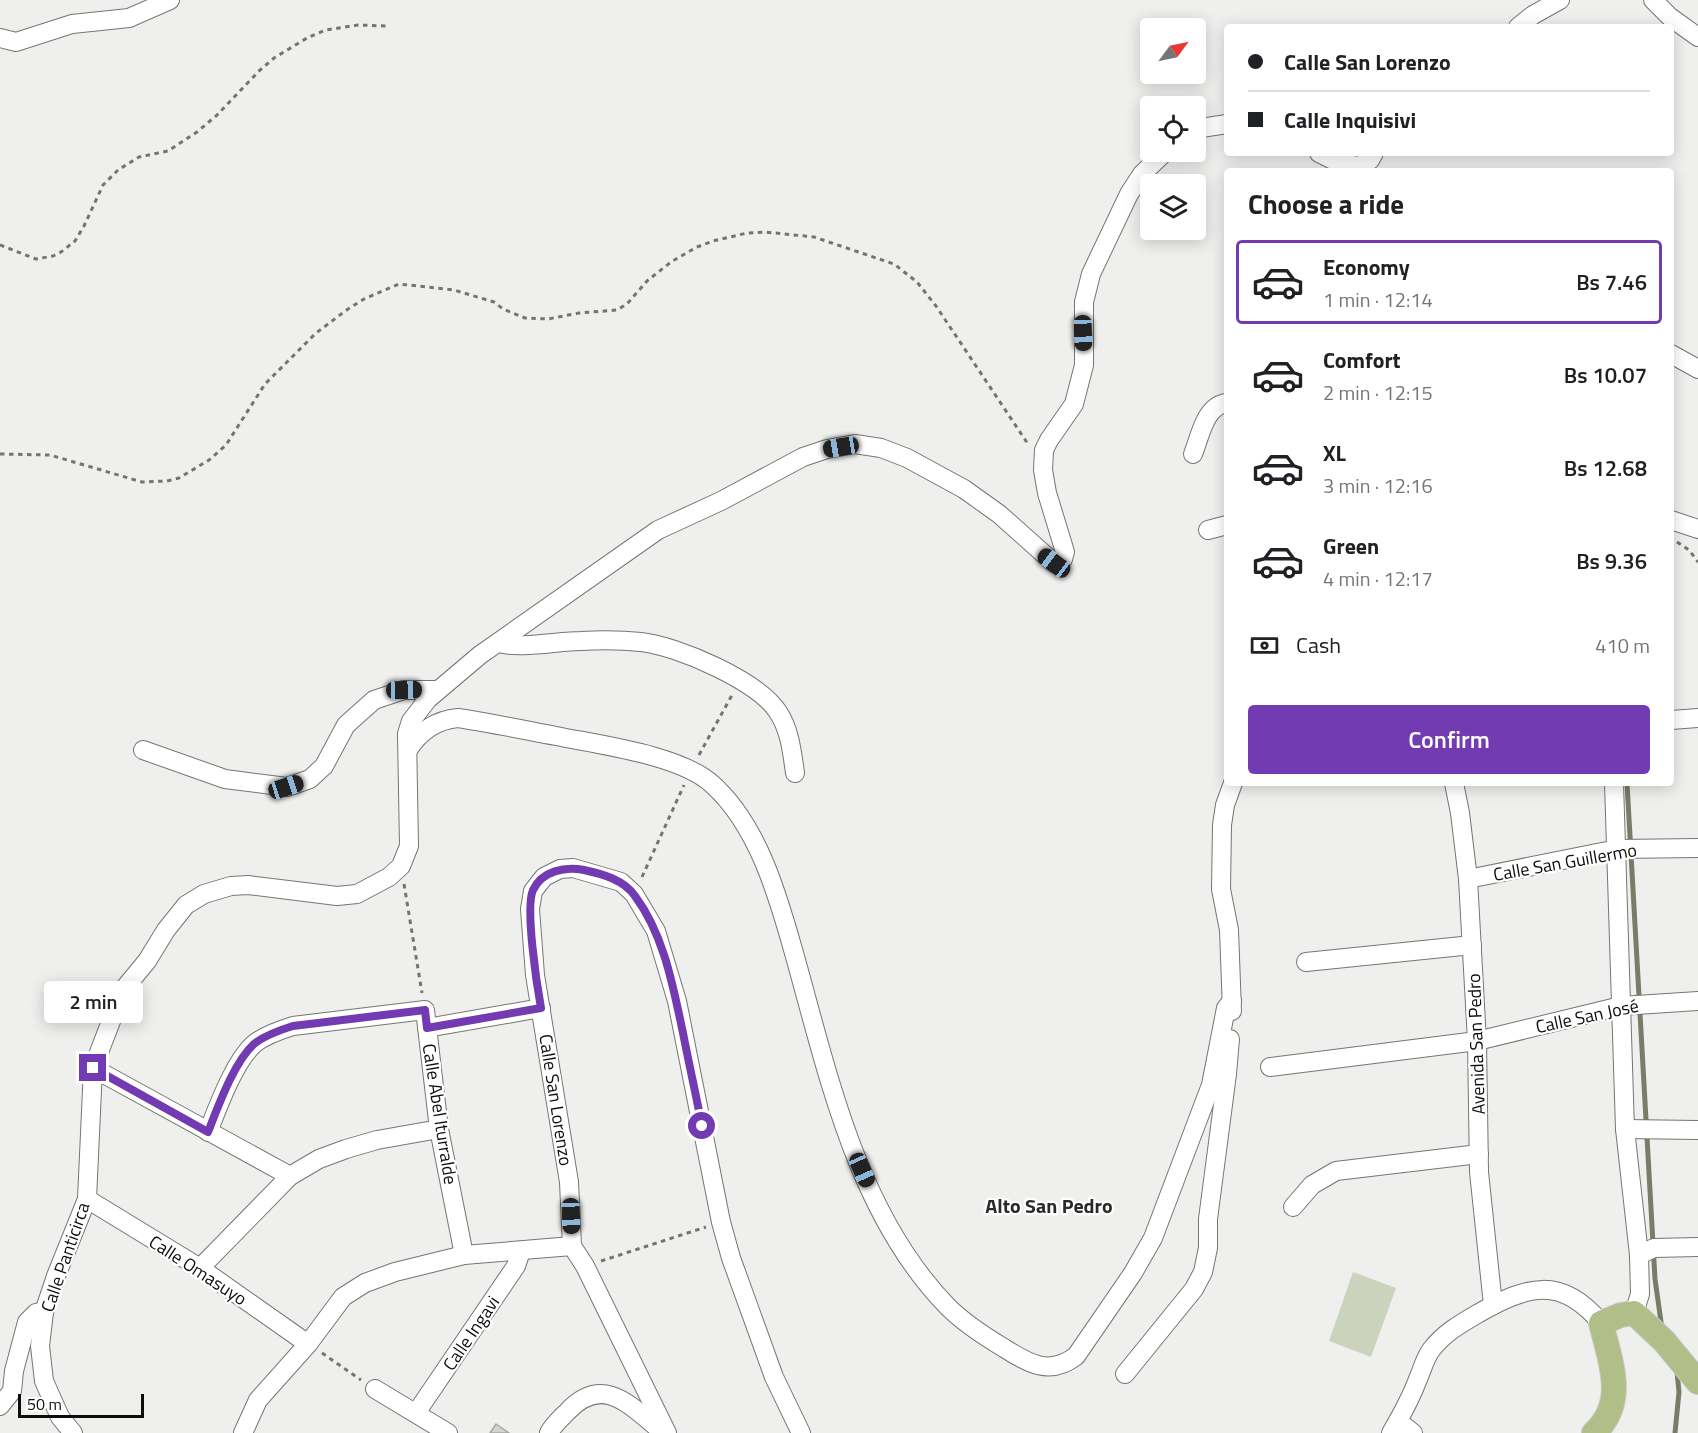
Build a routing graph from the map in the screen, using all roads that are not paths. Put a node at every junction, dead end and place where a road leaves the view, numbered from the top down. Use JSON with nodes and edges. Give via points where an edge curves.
{"nodes":[{"id":1,"x":170,"y":0,"type":"edge"},
{"id":2,"x":1560,"y":0,"type":"edge"},
{"id":3,"x":1653,"y":0,"type":"edge"},
{"id":4,"x":1522,"y":24,"type":"edge"},
{"id":5,"x":1698,"y":37,"type":"edge"},
{"id":6,"x":0,"y":38,"type":"edge"},
{"id":7,"x":1224,"y":124,"type":"edge"},
{"id":8,"x":1206,"y":127,"type":"edge"},
{"id":9,"x":1325,"y":156,"type":"edge"},
{"id":10,"x":1372,"y":156,"type":"edge"},
{"id":11,"x":1155,"y":162,"type":"edge"},
{"id":12,"x":1674,"y":356,"type":"edge"},
{"id":13,"x":1698,"y":369,"type":"edge"},
{"id":14,"x":1224,"y":404,"type":"edge"},
{"id":15,"x":1193,"y":454,"type":"dead end"},
{"id":16,"x":1674,"y":521,"type":"edge"},
{"id":17,"x":1224,"y":526,"type":"edge"},
{"id":18,"x":1698,"y":529,"type":"edge"},
{"id":19,"x":1208,"y":530,"type":"dead end"},
{"id":20,"x":499,"y":643,"type":"junction"},
{"id":21,"x":438,"y":690,"type":"junction"},
{"id":22,"x":1698,"y":718,"type":"edge"},
{"id":23,"x":1674,"y":720,"type":"edge"},
{"id":24,"x":143,"y":750,"type":"dead end"},
{"id":25,"x":408,"y":750,"type":"junction"},
{"id":26,"x":795,"y":773,"type":"dead end"},
{"id":27,"x":1232,"y":786,"type":"edge"},
{"id":28,"x":1455,"y":786,"type":"edge"},
{"id":29,"x":1614,"y":786,"type":"edge"},
{"id":30,"x":1698,"y":848,"type":"edge"},
{"id":31,"x":1617,"y":849,"type":"junction"},
{"id":32,"x":1468,"y":879,"type":"junction"},
{"id":33,"x":1472,"y":945,"type":"junction"},
{"id":34,"x":1306,"y":962,"type":"dead end"},
{"id":35,"x":1232,"y":1001,"type":"junction"},
{"id":36,"x":1698,"y":1001,"type":"edge"},
{"id":37,"x":1621,"y":1006,"type":"junction"},
{"id":38,"x":541,"y":1008,"type":"junction"},
{"id":39,"x":427,"y":1028,"type":"junction"},
{"id":40,"x":1478,"y":1041,"type":"junction"},
{"id":41,"x":1270,"y":1067,"type":"dead end"},
{"id":42,"x":93,"y":1068,"type":"junction"},
{"id":43,"x":439,"y":1129,"type":"junction"},
{"id":44,"x":1625,"y":1129,"type":"junction"},
{"id":45,"x":1698,"y":1130,"type":"edge"},
{"id":46,"x":208,"y":1132,"type":"junction"},
{"id":47,"x":1479,"y":1154,"type":"junction"},
{"id":48,"x":290,"y":1176,"type":"junction"},
{"id":49,"x":87,"y":1199,"type":"junction"},
{"id":50,"x":1293,"y":1207,"type":"dead end"},
{"id":51,"x":572,"y":1246,"type":"junction"},
{"id":52,"x":1698,"y":1247,"type":"edge"},
{"id":53,"x":521,"y":1251,"type":"junction"},
{"id":54,"x":464,"y":1255,"type":"junction"},
{"id":55,"x":1639,"y":1255,"type":"junction"},
{"id":56,"x":200,"y":1268,"type":"junction"},
{"id":57,"x":1493,"y":1305,"type":"junction"},
{"id":58,"x":44,"y":1312,"type":"junction"},
{"id":59,"x":1634,"y":1313,"type":"junction"},
{"id":60,"x":1600,"y":1323,"type":"junction"},
{"id":61,"x":308,"y":1344,"type":"junction"},
{"id":62,"x":1125,"y":1374,"type":"dead end"},
{"id":63,"x":1698,"y":1382,"type":"edge"},
{"id":64,"x":375,"y":1389,"type":"road end"},
{"id":65,"x":0,"y":1406,"type":"edge"},
{"id":66,"x":416,"y":1413,"type":"junction"},
{"id":67,"x":1395,"y":1427,"type":"edge"},
{"id":68,"x":73,"y":1433,"type":"edge"},
{"id":69,"x":243,"y":1433,"type":"edge"},
{"id":70,"x":447,"y":1433,"type":"edge"},
{"id":71,"x":549,"y":1433,"type":"edge"},
{"id":72,"x":667,"y":1433,"type":"edge"},
{"id":73,"x":801,"y":1433,"type":"edge"},
{"id":74,"x":1413,"y":1433,"type":"edge"},
{"id":75,"x":1594,"y":1433,"type":"edge"}],
"edges":[{"from":1,"to":6,"type":"street","via":[[129,18],[72,24],[16,42]]},
{"from":2,"to":4,"type":"street"},
{"from":3,"to":5,"type":"street"},
{"from":7,"to":8,"type":"street"},
{"from":9,"to":10,"type":"street","via":[[1359,166]]},
{"from":11,"to":20,"type":"street","via":[[1129,194],[1091,274],[1084,302],[1084,365],[1074,404],[1044,450],[1047,493],[1065,552],[1063,559],[1054,563],[999,514],[945,477],[881,448],[855,444],[803,457],[658,530]]},
{"from":12,"to":13,"type":"street"},
{"from":14,"to":15,"type":"street","via":[[1211,410]]},
{"from":16,"to":18,"type":"street"},
{"from":17,"to":19,"type":"street"},
{"from":20,"to":21,"type":"street"},
{"from":20,"to":26,"type":"street","via":[[642,642],[696,658],[755,689],[772,704],[786,726]]},
{"from":21,"to":24,"type":"street","via":[[404,690],[374,700],[346,725],[324,766],[310,779],[286,787],[225,779]]},
{"from":21,"to":25,"type":"street","via":[[411,721]]},
{"from":22,"to":23,"type":"street"},
{"from":25,"to":35,"type":"street","via":[[431,726],[458,718],[618,748],[692,769],[712,784],[740,816],[777,893],[834,1097],[887,1225],[915,1268],[948,1307],[971,1327],[1037,1366],[1054,1368],[1076,1356],[1153,1238],[1211,1085],[1226,1008]]},
{"from":25,"to":42,"type":"street","name":"Calle Panticirca","via":[[409,846],[401,866],[389,878],[357,894],[337,896],[240,885],[195,899],[166,930],[123,990]]},
{"from":27,"to":35,"type":"street","via":[[1222,825],[1221,878],[1229,930]]},
{"from":28,"to":32,"type":"street","name":"Avenida San Pedro"},
{"from":29,"to":31,"type":"street"},
{"from":30,"to":31,"type":"street","name":"Calle San Guillermo"},
{"from":31,"to":32,"type":"street","name":"Calle San Guillermo"},
{"from":31,"to":37,"type":"street"},
{"from":32,"to":33,"type":"street","name":"Avenida San Pedro"},
{"from":33,"to":34,"type":"street"},
{"from":33,"to":40,"type":"street","name":"Avenida San Pedro"},
{"from":35,"to":62,"type":"street","via":[[1203,1272],[1194,1289]]},
{"from":36,"to":37,"type":"street","name":"Calle San José"},
{"from":37,"to":40,"type":"street","name":"Calle San José"},
{"from":37,"to":44,"type":"street"},
{"from":38,"to":39,"type":"street"},
{"from":38,"to":51,"type":"street","name":"Calle San Lorenzo","via":[[569,1182]]},
{"from":38,"to":73,"type":"street","name":"Calle San Lorenzo","via":[[535,975],[532,891],[544,877],[560,869],[573,868],[621,882],[645,910],[665,956],[731,1258],[774,1377]]},
{"from":39,"to":43,"type":"street","name":"Calle Abel Iturralde"},
{"from":39,"to":46,"type":"street","name":"Calle Abel Iturralde","via":[[425,1010],[293,1026],[276,1032],[254,1044],[241,1062]]},
{"from":40,"to":41,"type":"street","name":"Calle San José"},
{"from":40,"to":47,"type":"street","name":"Avenida San Pedro"},
{"from":42,"to":46,"type":"street"},
{"from":42,"to":49,"type":"street","name":"Calle Panticirca"},
{"from":43,"to":48,"type":"street","via":[[346,1149]]},
{"from":43,"to":54,"type":"street","name":"Calle Abel Iturralde"},
{"from":44,"to":45,"type":"street"},
{"from":44,"to":55,"type":"street"},
{"from":46,"to":48,"type":"street"},
{"from":47,"to":50,"type":"street","via":[[1336,1171],[1312,1185]]},
{"from":47,"to":57,"type":"street","name":"Avenida San Pedro"},
{"from":48,"to":56,"type":"street"},
{"from":49,"to":56,"type":"street","name":"Calle Omasuyo"},
{"from":49,"to":58,"type":"street","name":"Calle Panticirca"},
{"from":51,"to":53,"type":"street"},
{"from":51,"to":72,"type":"street"},
{"from":52,"to":55,"type":"street","via":[[1654,1248]]},
{"from":53,"to":54,"type":"street"},
{"from":53,"to":66,"type":"street","name":"Calle Ingavi","via":[[516,1266]]},
{"from":54,"to":61,"type":"street","via":[[365,1283],[344,1297]]},
{"from":55,"to":59,"type":"street","via":[[1640,1294]]},
{"from":56,"to":61,"type":"street","name":"Calle Omasuyo"},
{"from":57,"to":60,"type":"street","via":[[1524,1292],[1546,1289],[1574,1298]]},
{"from":57,"to":67,"type":"street","via":[[1445,1334],[1430,1352]]},
{"from":58,"to":65,"type":"street","via":[[36,1313],[27,1322],[12,1391]]},
{"from":58,"to":68,"type":"street","name":"Calle Panticirca","via":[[40,1346],[44,1381],[60,1417]]},
{"from":59,"to":60,"type":"main road"},
{"from":59,"to":63,"type":"main road"},
{"from":60,"to":75,"type":"main road","via":[[1614,1388],[1613,1405],[1605,1423]]},
{"from":61,"to":69,"type":"street","via":[[258,1400]]},
{"from":64,"to":66,"type":"street"},
{"from":66,"to":70,"type":"street"},
{"from":67,"to":74,"type":"street"},
{"from":71,"to":72,"type":"street","via":[[582,1398],[604,1392]]}]}
